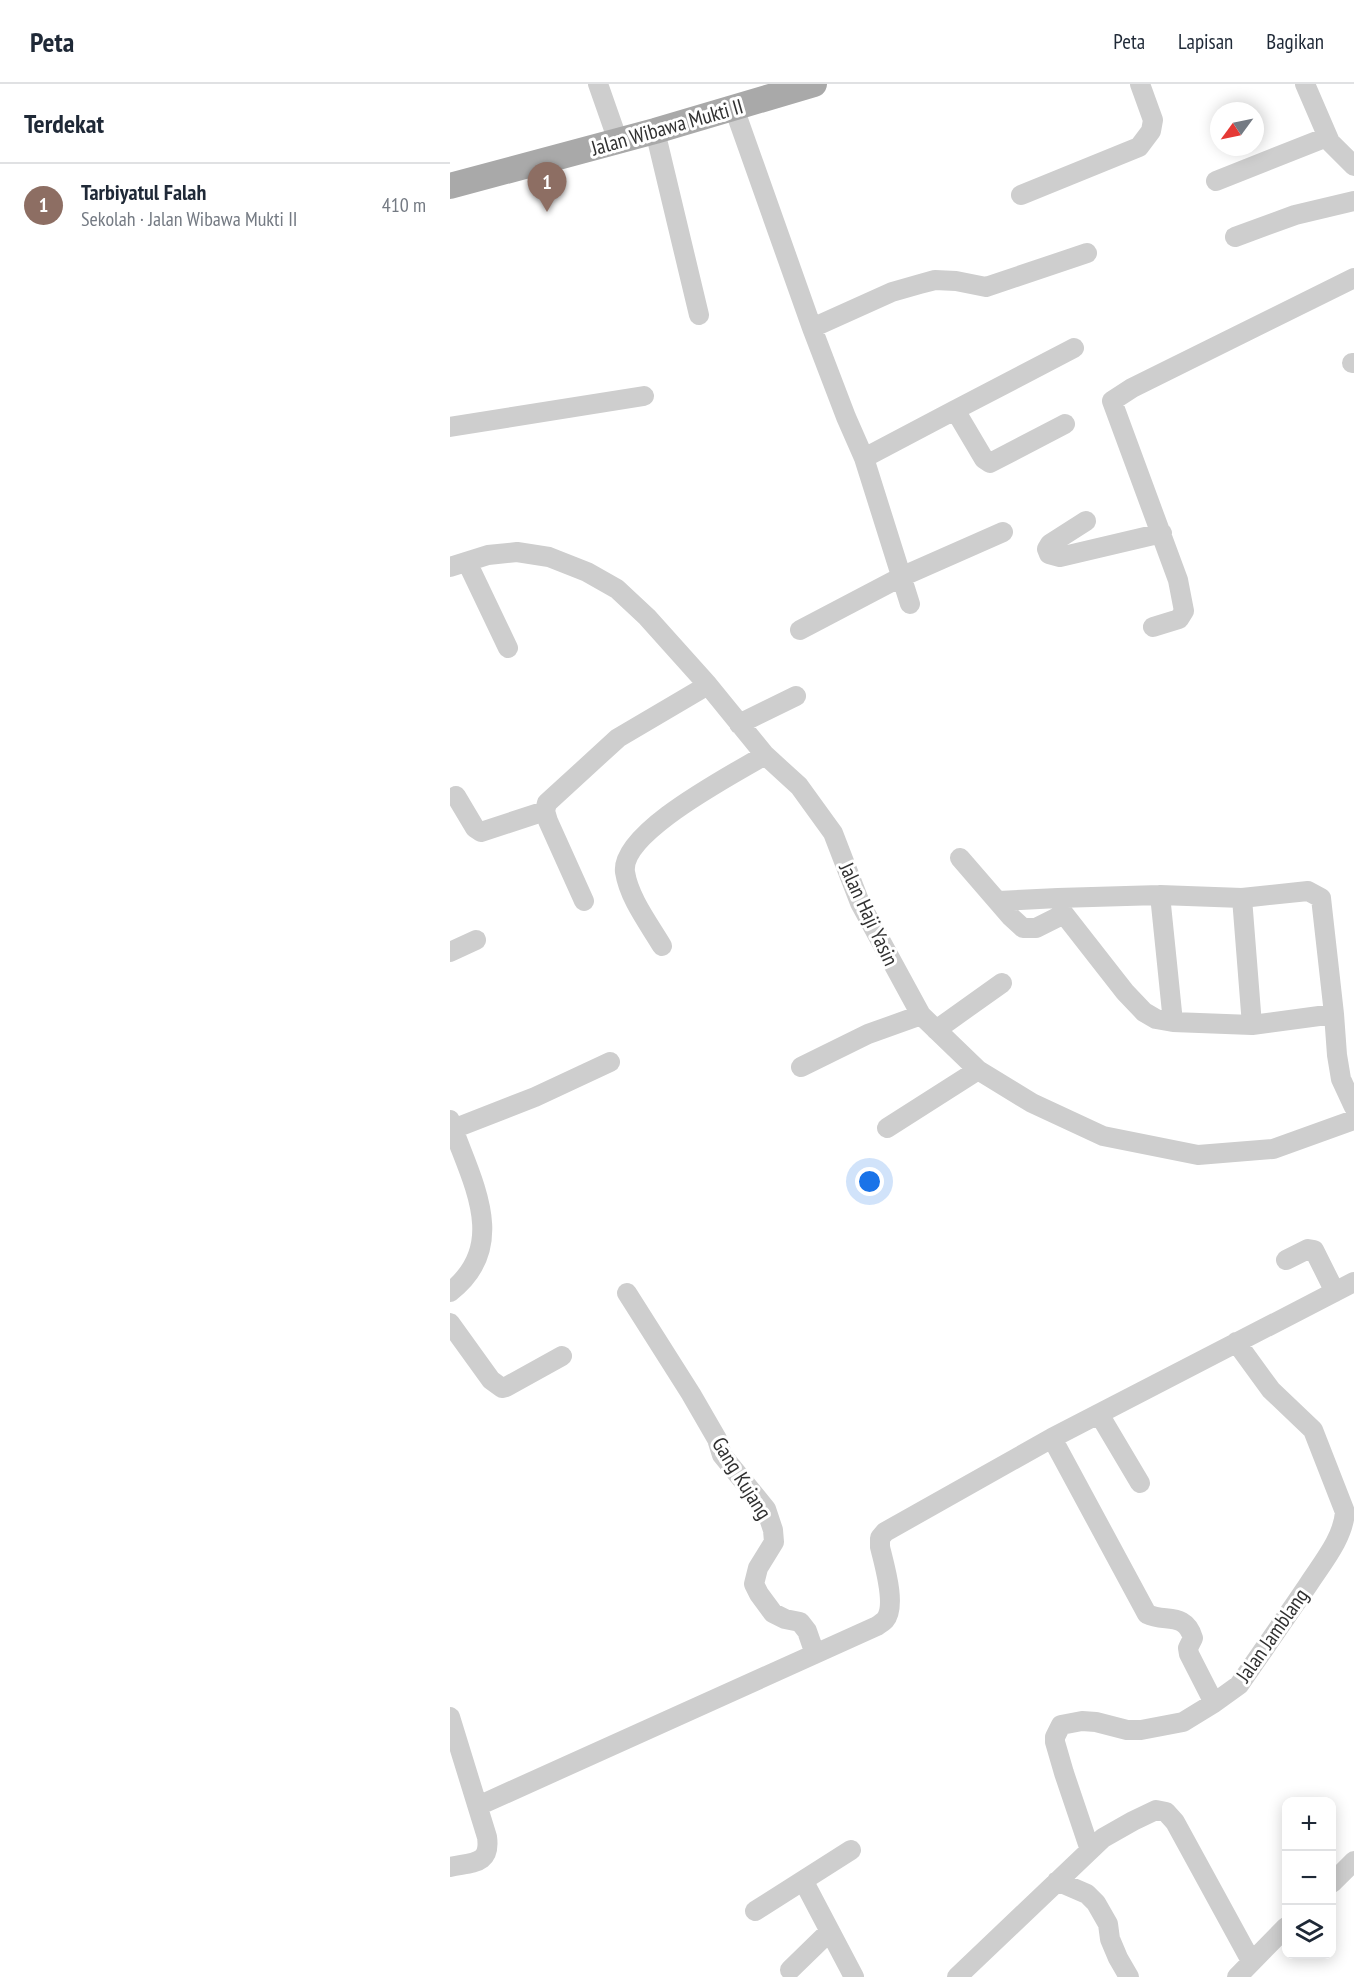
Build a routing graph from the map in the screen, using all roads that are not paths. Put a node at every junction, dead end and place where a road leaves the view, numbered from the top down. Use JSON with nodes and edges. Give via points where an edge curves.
{"nodes":[{"id":1,"x":598,"y":84,"type":"edge"},
{"id":2,"x":814,"y":84,"type":"edge"},
{"id":3,"x":1140,"y":84,"type":"edge"},
{"id":4,"x":1305,"y":84,"type":"edge"},
{"id":5,"x":734,"y":108,"type":"junction"},
{"id":6,"x":655,"y":131,"type":"junction"},
{"id":7,"x":1327,"y":137,"type":"junction"},
{"id":8,"x":618,"y":141,"type":"junction"},
{"id":9,"x":1354,"y":166,"type":"edge"},
{"id":10,"x":1216,"y":181,"type":"dead end"},
{"id":11,"x":450,"y":186,"type":"edge"},
{"id":12,"x":1021,"y":195,"type":"dead end"},
{"id":13,"x":1354,"y":201,"type":"edge"},
{"id":14,"x":1235,"y":237,"type":"dead end"},
{"id":15,"x":1087,"y":253,"type":"dead end"},
{"id":16,"x":1354,"y":278,"type":"edge"},
{"id":17,"x":699,"y":315,"type":"dead end"},
{"id":18,"x":812,"y":328,"type":"junction"},
{"id":19,"x":1074,"y":348,"type":"dead end"},
{"id":20,"x":644,"y":396,"type":"dead end"},
{"id":21,"x":955,"y":410,"type":"junction"},
{"id":22,"x":1065,"y":424,"type":"dead end"},
{"id":23,"x":450,"y":427,"type":"edge"},
{"id":24,"x":864,"y":458,"type":"junction"},
{"id":25,"x":1086,"y":521,"type":"dead end"},
{"id":26,"x":1003,"y":532,"type":"dead end"},
{"id":27,"x":1162,"y":533,"type":"junction"},
{"id":28,"x":459,"y":564,"type":"edge"},
{"id":29,"x":901,"y":577,"type":"junction"},
{"id":30,"x":910,"y":604,"type":"dead end"},
{"id":31,"x":1153,"y":627,"type":"dead end"},
{"id":32,"x":800,"y":630,"type":"dead end"},
{"id":33,"x":508,"y":648,"type":"dead end"},
{"id":34,"x":708,"y":686,"type":"junction"},
{"id":35,"x":796,"y":696,"type":"dead end"},
{"id":36,"x":740,"y":724,"type":"junction"},
{"id":37,"x":765,"y":755,"type":"junction"},
{"id":38,"x":456,"y":796,"type":"dead end"},
{"id":39,"x":544,"y":811,"type":"junction"},
{"id":40,"x":960,"y":858,"type":"dead end"},
{"id":41,"x":1160,"y":895,"type":"junction"},
{"id":42,"x":1242,"y":898,"type":"junction"},
{"id":43,"x":584,"y":901,"type":"dead end"},
{"id":44,"x":999,"y":902,"type":"junction"},
{"id":45,"x":1061,"y":906,"type":"junction"},
{"id":46,"x":476,"y":940,"type":"dead end"},
{"id":47,"x":662,"y":946,"type":"dead end"},
{"id":48,"x":450,"y":952,"type":"edge"},
{"id":49,"x":1002,"y":983,"type":"dead end"},
{"id":50,"x":1334,"y":1014,"type":"junction"},
{"id":51,"x":921,"y":1015,"type":"junction"},
{"id":52,"x":1173,"y":1022,"type":"junction"},
{"id":53,"x":1252,"y":1025,"type":"junction"},
{"id":54,"x":936,"y":1030,"type":"junction"},
{"id":55,"x":610,"y":1062,"type":"dead end"},
{"id":56,"x":801,"y":1067,"type":"dead end"},
{"id":57,"x":978,"y":1070,"type":"junction"},
{"id":58,"x":1354,"y":1107,"type":"edge"},
{"id":59,"x":1354,"y":1120,"type":"edge"},
{"id":60,"x":452,"y":1124,"type":"edge"},
{"id":61,"x":887,"y":1128,"type":"dead end"},
{"id":62,"x":1286,"y":1260,"type":"dead end"},
{"id":63,"x":1354,"y":1282,"type":"edge"},
{"id":64,"x":450,"y":1292,"type":"edge"},
{"id":65,"x":1335,"y":1292,"type":"junction"},
{"id":66,"x":627,"y":1293,"type":"dead end"},
{"id":67,"x":450,"y":1323,"type":"edge"},
{"id":68,"x":1236,"y":1342,"type":"junction"},
{"id":69,"x":562,"y":1356,"type":"dead end"},
{"id":70,"x":1099,"y":1414,"type":"junction"},
{"id":71,"x":1052,"y":1438,"type":"junction"},
{"id":72,"x":1140,"y":1483,"type":"dead end"},
{"id":73,"x":815,"y":1654,"type":"junction"},
{"id":74,"x":1214,"y":1703,"type":"junction"},
{"id":75,"x":450,"y":1717,"type":"edge"},
{"id":76,"x":478,"y":1806,"type":"junction"},
{"id":77,"x":850,"y":1850,"type":"dead end"},
{"id":78,"x":1090,"y":1850,"type":"junction"},
{"id":79,"x":1354,"y":1861,"type":"edge"},
{"id":80,"x":450,"y":1867,"type":"edge"},
{"id":81,"x":1336,"y":1879,"type":"edge"},
{"id":82,"x":1057,"y":1881,"type":"junction"},
{"id":83,"x":804,"y":1882,"type":"junction"},
{"id":84,"x":755,"y":1911,"type":"dead end"},
{"id":85,"x":830,"y":1931,"type":"junction"},
{"id":86,"x":1282,"y":1931,"type":"edge"},
{"id":87,"x":1251,"y":1961,"type":"junction"},
{"id":88,"x":790,"y":1970,"type":"dead end"},
{"id":89,"x":854,"y":1977,"type":"edge"},
{"id":90,"x":957,"y":1977,"type":"edge"},
{"id":91,"x":1130,"y":1977,"type":"edge"},
{"id":92,"x":1237,"y":1977,"type":"edge"}],
"edges":[{"from":1,"to":8,"type":"street"},
{"from":2,"to":5,"type":"main road","name":"Jalan Wibawa Mukti II"},
{"from":3,"to":12,"type":"street","via":[[1153,120],[1151,131],[1139,147]]},
{"from":4,"to":7,"type":"street"},
{"from":5,"to":6,"type":"main road","name":"Jalan Wibawa Mukti II"},
{"from":5,"to":18,"type":"street"},
{"from":6,"to":8,"type":"main road","name":"Jalan Wibawa Mukti II"},
{"from":6,"to":17,"type":"street"},
{"from":7,"to":9,"type":"street"},
{"from":7,"to":10,"type":"street"},
{"from":8,"to":11,"type":"main road","name":"Jalan Wibawa Mukti II"},
{"from":13,"to":14,"type":"street","via":[[1295,215]]},
{"from":15,"to":18,"type":"street","via":[[986,287],[935,280],[920,284],[892,292]]},
{"from":16,"to":27,"type":"street","via":[[1112,400]]},
{"from":18,"to":24,"type":"street"},
{"from":19,"to":21,"type":"street"},
{"from":20,"to":23,"type":"street"},
{"from":21,"to":22,"type":"street","via":[[990,463]]},
{"from":21,"to":24,"type":"street"},
{"from":24,"to":29,"type":"street"},
{"from":25,"to":27,"type":"street","via":[[1050,544],[1049,554],[1060,557]]},
{"from":26,"to":29,"type":"street"},
{"from":27,"to":31,"type":"street","via":[[1184,611],[1179,619]]},
{"from":28,"to":33,"type":"street"},
{"from":28,"to":34,"type":"street","name":"Jalan Haji Yasin","via":[[517,552],[549,557],[587,572],[617,589],[647,617]]},
{"from":29,"to":30,"type":"street"},
{"from":29,"to":32,"type":"street"},
{"from":34,"to":36,"type":"street","name":"Jalan Haji Yasin"},
{"from":34,"to":39,"type":"street","via":[[618,738],[551,799]]},
{"from":35,"to":36,"type":"street"},
{"from":36,"to":37,"type":"street","name":"Jalan Haji Yasin"},
{"from":37,"to":47,"type":"street","via":[[658,822],[628,855],[625,871],[630,889]]},
{"from":37,"to":51,"type":"street","name":"Jalan Haji Yasin","via":[[799,786],[833,833],[860,903]]},
{"from":38,"to":39,"type":"street","via":[[481,832]]},
{"from":39,"to":43,"type":"street"},
{"from":40,"to":44,"type":"street"},
{"from":41,"to":42,"type":"street"},
{"from":41,"to":45,"type":"street"},
{"from":41,"to":52,"type":"street"},
{"from":42,"to":50,"type":"street","via":[[1308,891],[1321,898]]},
{"from":42,"to":53,"type":"street"},
{"from":44,"to":45,"type":"street"},
{"from":44,"to":45,"type":"street","via":[[1023,928],[1029,929],[1036,928]]},
{"from":45,"to":52,"type":"street","via":[[1144,1012]]},
{"from":46,"to":48,"type":"street"},
{"from":49,"to":54,"type":"street"},
{"from":50,"to":53,"type":"street"},
{"from":50,"to":58,"type":"street","via":[[1341,1079]]},
{"from":51,"to":54,"type":"street","name":"Jalan Haji Yasin"},
{"from":51,"to":56,"type":"street","via":[[868,1034]]},
{"from":52,"to":53,"type":"street"},
{"from":54,"to":57,"type":"street","name":"Jalan Haji Yasin"},
{"from":55,"to":60,"type":"street","via":[[535,1097]]},
{"from":57,"to":59,"type":"street","name":"Jalan Haji Yasin","via":[[1032,1103],[1103,1136],[1198,1155],[1273,1149]]},
{"from":57,"to":61,"type":"street"},
{"from":60,"to":64,"type":"street","via":[[477,1191],[484,1226],[472,1270]]},
{"from":62,"to":65,"type":"street","via":[[1314,1250]]},
{"from":63,"to":65,"type":"street"},
{"from":65,"to":68,"type":"street"},
{"from":66,"to":73,"type":"street","name":"Gang Kujang","via":[[692,1394],[722,1455],[766,1509],[774,1542],[758,1568],[754,1584],[773,1612],[800,1622]]},
{"from":67,"to":69,"type":"street","via":[[491,1380],[502,1388]]},
{"from":68,"to":70,"type":"street"},
{"from":68,"to":74,"type":"street","name":"Jalan Jamblang","via":[[1271,1390],[1313,1430],[1346,1512],[1339,1536],[1299,1599],[1239,1685]]},
{"from":70,"to":71,"type":"street"},
{"from":70,"to":72,"type":"street"},
{"from":71,"to":73,"type":"street","via":[[885,1532],[880,1547],[891,1600],[885,1620]]},
{"from":71,"to":74,"type":"street","via":[[1147,1614],[1176,1618],[1190,1629],[1193,1638],[1189,1654]]},
{"from":73,"to":76,"type":"street"},
{"from":74,"to":78,"type":"street","name":"Jalan Jamblang","via":[[1183,1722],[1141,1730],[1127,1731],[1082,1721],[1061,1725],[1055,1742]]},
{"from":75,"to":76,"type":"street"},
{"from":76,"to":80,"type":"street","via":[[489,1849],[486,1856],[480,1861]]},
{"from":77,"to":83,"type":"street"},
{"from":78,"to":82,"type":"street"},
{"from":78,"to":87,"type":"street","via":[[1133,1821],[1156,1810],[1166,1812]]},
{"from":79,"to":81,"type":"street"},
{"from":82,"to":90,"type":"street"},
{"from":82,"to":91,"type":"street","via":[[1087,1894],[1096,1903]]},
{"from":83,"to":84,"type":"street"},
{"from":83,"to":85,"type":"street"},
{"from":85,"to":88,"type":"street"},
{"from":85,"to":89,"type":"street"},
{"from":86,"to":87,"type":"street"},
{"from":87,"to":92,"type":"street"}]}
